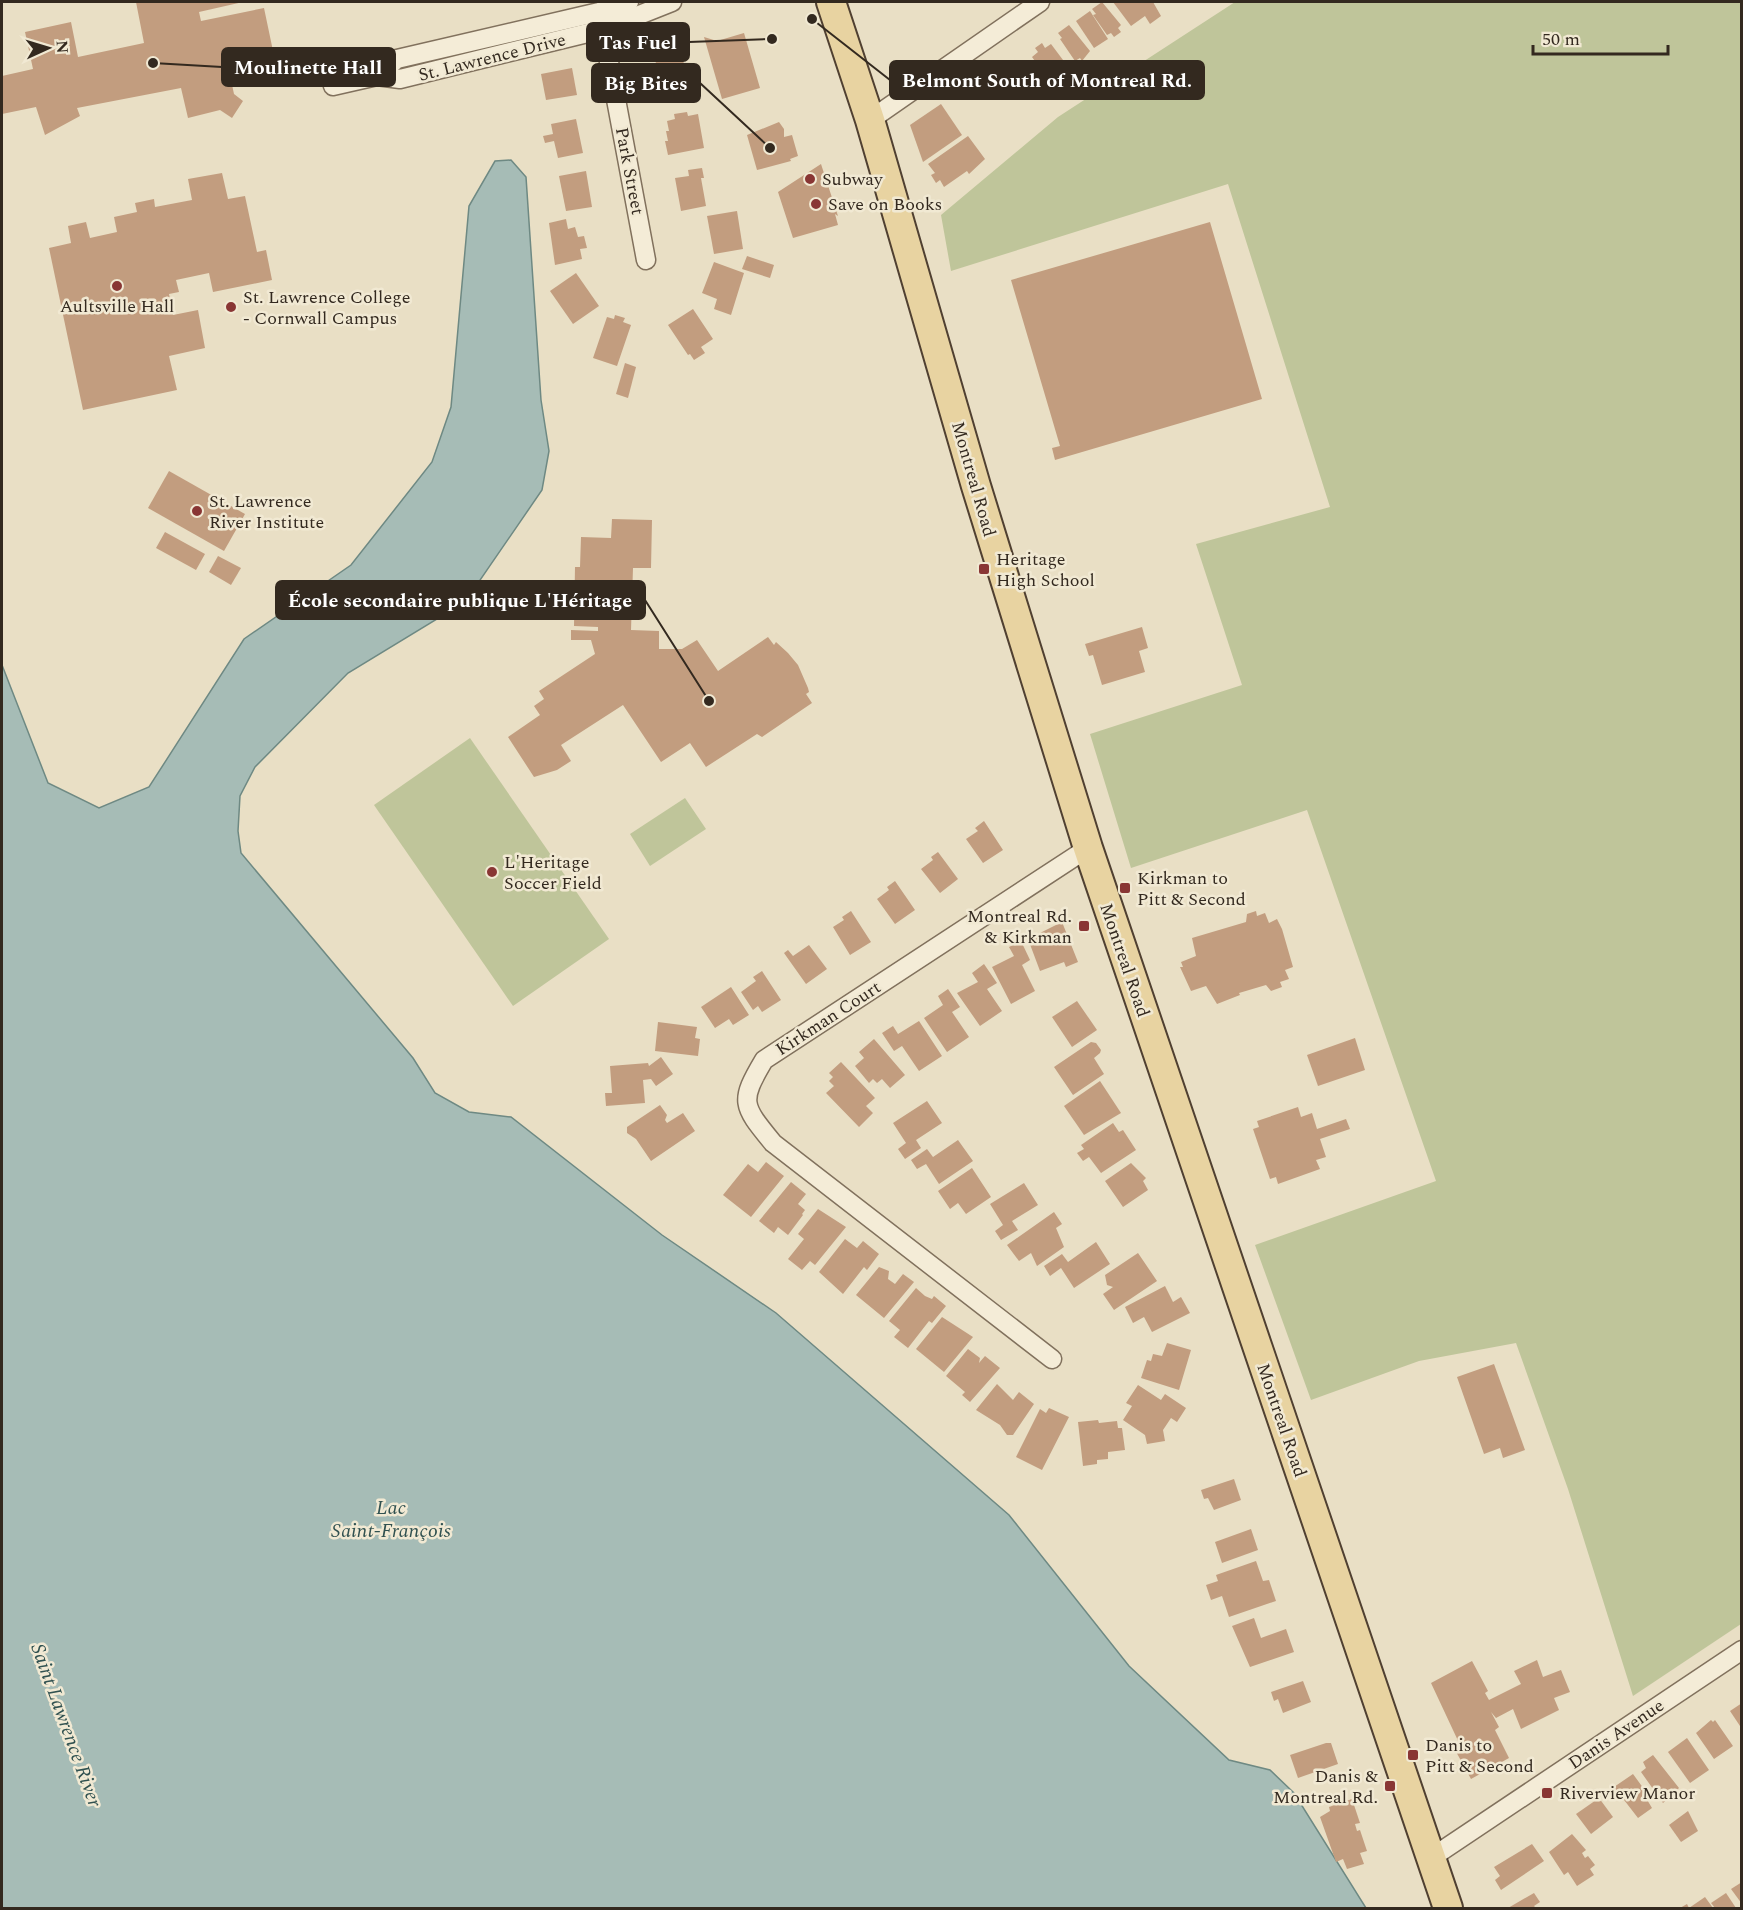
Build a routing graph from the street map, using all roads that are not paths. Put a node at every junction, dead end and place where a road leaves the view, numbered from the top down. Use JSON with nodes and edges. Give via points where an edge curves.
{"nodes":[{"id":1,"x":629,"y":2,"type":"edge"},
{"id":2,"x":672,"y":2,"type":"edge"},
{"id":3,"x":831,"y":2,"type":"edge"},
{"id":4,"x":1040,"y":2,"type":"edge"},
{"id":5,"x":602,"y":21,"type":"junction"},
{"id":6,"x":333,"y":86,"type":"dead end"},
{"id":7,"x":870,"y":120,"type":"junction"},
{"id":8,"x":646,"y":260,"type":"dead end"},
{"id":9,"x":1088,"y":848,"type":"junction"},
{"id":10,"x":1052,"y":1359,"type":"dead end"},
{"id":11,"x":1742,"y":1650,"type":"edge"},
{"id":12,"x":1431,"y":1858,"type":"junction"},
{"id":13,"x":1448,"y":1908,"type":"edge"}],
"edges":[{"from":1,"to":5,"type":"street","name":"St. Lawrence Drive"},
{"from":2,"to":5,"type":"street","name":"St. Lawrence Drive"},
{"from":3,"to":7,"type":"main road","name":"Montreal Road"},
{"from":4,"to":7,"type":"street"},
{"from":5,"to":6,"type":"street","name":"St. Lawrence Drive","via":[[400,79],[377,76]]},
{"from":5,"to":8,"type":"street","name":"Park Street"},
{"from":7,"to":9,"type":"main road","name":"Montreal Road","via":[[982,506]]},
{"from":9,"to":10,"type":"street","name":"Kirkman Court","via":[[764,1059],[747,1088],[749,1115],[772,1143]]},
{"from":9,"to":12,"type":"main road","name":"Montreal Road"},
{"from":11,"to":12,"type":"street","name":"Danis Avenue"},
{"from":12,"to":13,"type":"main road","name":"Montreal Road"}]}
